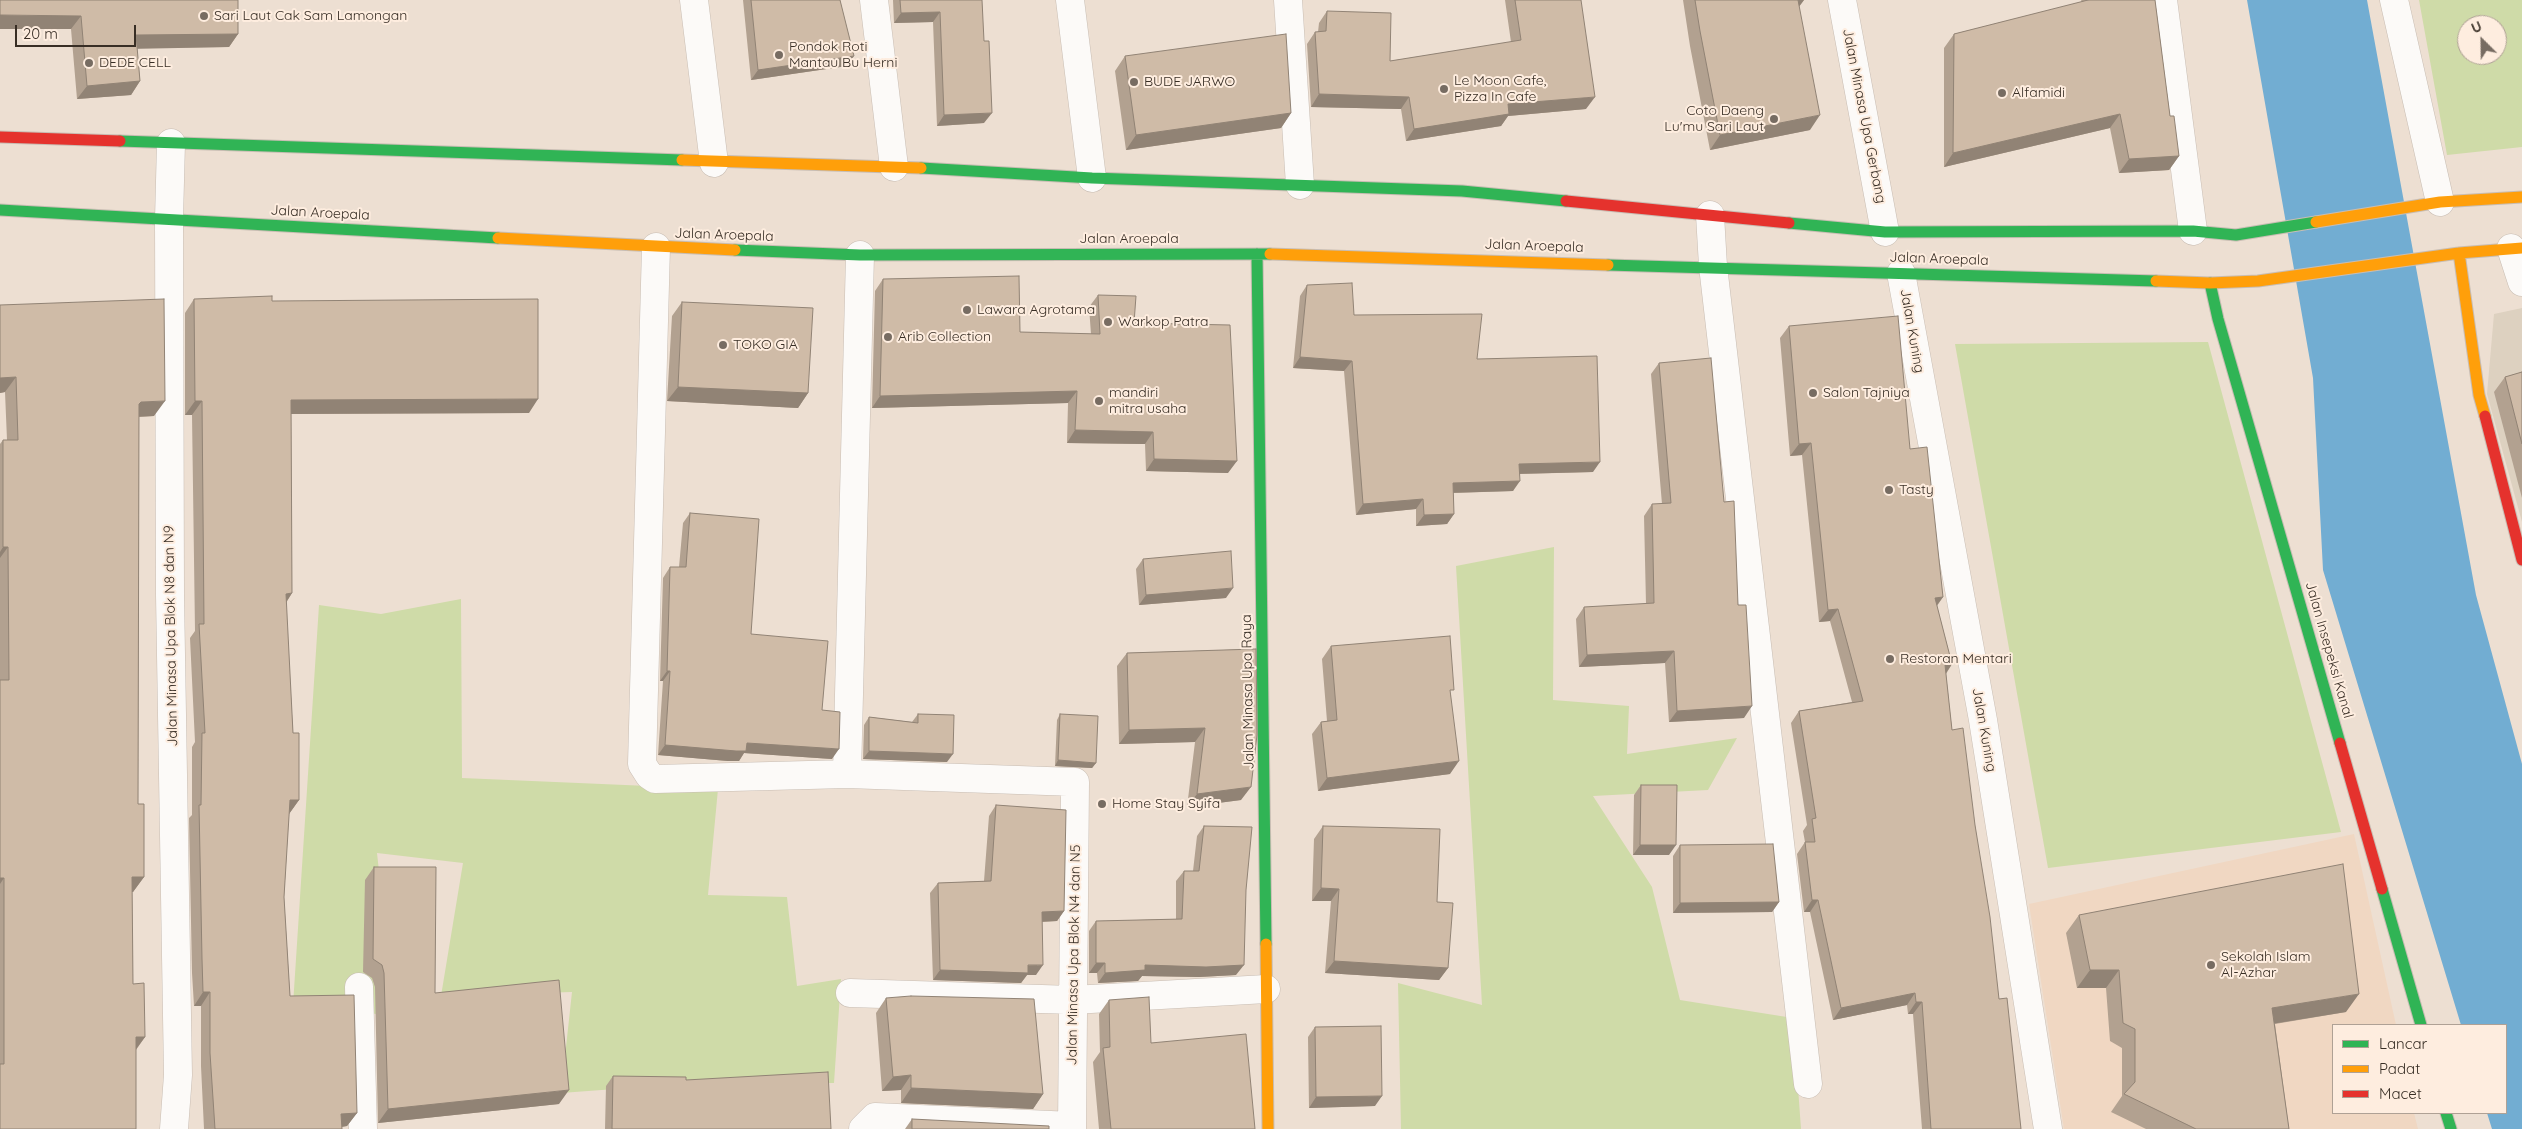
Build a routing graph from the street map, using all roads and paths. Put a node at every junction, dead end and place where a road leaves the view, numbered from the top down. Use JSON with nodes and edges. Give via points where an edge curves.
{"nodes":[{"id":1,"x":694,"y":0,"type":"edge"},
{"id":2,"x":874,"y":0,"type":"edge"},
{"id":3,"x":1070,"y":0,"type":"edge"},
{"id":4,"x":1288,"y":0,"type":"edge"},
{"id":5,"x":1842,"y":0,"type":"edge"},
{"id":6,"x":2163,"y":0,"type":"edge"},
{"id":7,"x":2394,"y":0,"type":"edge"},
{"id":8,"x":0,"y":137,"type":"edge"},
{"id":9,"x":171,"y":143,"type":"junction"},
{"id":10,"x":714,"y":163,"type":"junction"},
{"id":11,"x":894,"y":167,"type":"junction"},
{"id":12,"x":1092,"y":178,"type":"junction"},
{"id":13,"x":1300,"y":185,"type":"junction"},
{"id":14,"x":2522,"y":197,"type":"edge"},
{"id":15,"x":2433,"y":203,"type":"junction"},
{"id":16,"x":0,"y":210,"type":"edge"},
{"id":17,"x":1710,"y":215,"type":"junction"},
{"id":18,"x":168,"y":219,"type":"junction"},
{"id":19,"x":2193,"y":231,"type":"junction"},
{"id":20,"x":1885,"y":232,"type":"junction"},
{"id":21,"x":656,"y":247,"type":"junction"},
{"id":22,"x":2517,"y":248,"type":"edge"},
{"id":23,"x":2459,"y":253,"type":"junction"},
{"id":24,"x":1257,"y":254,"type":"junction"},
{"id":25,"x":860,"y":255,"type":"junction"},
{"id":26,"x":1713,"y":266,"type":"junction"},
{"id":27,"x":1901,"y":273,"type":"junction"},
{"id":28,"x":2522,"y":282,"type":"edge"},
{"id":29,"x":2210,"y":283,"type":"junction"},
{"id":30,"x":2522,"y":560,"type":"edge"},
{"id":31,"x":848,"y":774,"type":"junction"},
{"id":32,"x":359,"y":987,"type":"dead end"},
{"id":33,"x":1266,"y":989,"type":"junction"},
{"id":34,"x":850,"y":993,"type":"dead end"},
{"id":35,"x":1074,"y":1000,"type":"junction"},
{"id":36,"x":2421,"y":1024,"type":"edge"},
{"id":37,"x":1808,"y":1084,"type":"dead end"},
{"id":38,"x":2446,"y":1114,"type":"edge"},
{"id":39,"x":1072,"y":1127,"type":"edge"},
{"id":40,"x":174,"y":1129,"type":"edge"},
{"id":41,"x":363,"y":1129,"type":"edge"},
{"id":42,"x":863,"y":1129,"type":"edge"},
{"id":43,"x":1268,"y":1129,"type":"edge"},
{"id":44,"x":2048,"y":1129,"type":"edge"},
{"id":45,"x":2451,"y":1129,"type":"edge"}],
"edges":[{"from":1,"to":10,"type":"street"},
{"from":2,"to":11,"type":"street"},
{"from":3,"to":12,"type":"street"},
{"from":4,"to":13,"type":"street"},
{"from":5,"to":20,"type":"street","name":"Jalan Minasa Upa Gerbang"},
{"from":6,"to":19,"type":"street"},
{"from":7,"to":15,"type":"street"},
{"from":8,"to":9,"type":"main road","name":"Jalan Aroepala"},
{"from":9,"to":10,"type":"main road","name":"Jalan Aroepala"},
{"from":9,"to":18,"type":"street","name":"Jalan Minasa Upa Blok N8 dan N9"},
{"from":10,"to":11,"type":"main road","name":"Jalan Aroepala"},
{"from":11,"to":12,"type":"main road","name":"Jalan Aroepala"},
{"from":12,"to":13,"type":"main road","name":"Jalan Aroepala"},
{"from":13,"to":17,"type":"main road","name":"Jalan Aroepala","via":[[1462,191]]},
{"from":14,"to":15,"type":"main road","name":"Jalan Aroepala"},
{"from":15,"to":19,"type":"main road","name":"Jalan Aroepala","via":[[2236,235]]},
{"from":16,"to":18,"type":"main road","name":"Jalan Aroepala"},
{"from":17,"to":20,"type":"main road","name":"Jalan Aroepala"},
{"from":17,"to":26,"type":"street"},
{"from":18,"to":21,"type":"main road","name":"Jalan Aroepala"},
{"from":18,"to":40,"type":"street","name":"Jalan Minasa Upa Blok N8 dan N9","via":[[178,1075]]},
{"from":19,"to":20,"type":"main road","name":"Jalan Aroepala"},
{"from":21,"to":25,"type":"main road","name":"Jalan Aroepala"},
{"from":21,"to":31,"type":"street","via":[[642,764],[655,779]]},
{"from":22,"to":23,"type":"main road","name":"Jalan Aroepala"},
{"from":22,"to":28,"type":"street"},
{"from":23,"to":29,"type":"main road","name":"Jalan Aroepala","via":[[2258,281]]},
{"from":23,"to":30,"type":"main road","via":[[2479,396]]},
{"from":24,"to":25,"type":"main road","name":"Jalan Aroepala"},
{"from":24,"to":26,"type":"main road","name":"Jalan Aroepala"},
{"from":24,"to":33,"type":"main road","name":"Jalan Minasa Upa Raya"},
{"from":25,"to":31,"type":"street"},
{"from":26,"to":27,"type":"main road","name":"Jalan Aroepala"},
{"from":26,"to":37,"type":"street"},
{"from":27,"to":29,"type":"main road","name":"Jalan Aroepala"},
{"from":27,"to":44,"type":"street","name":"Jalan Kuning","via":[[1983,720]]},
{"from":29,"to":36,"type":"main road","name":"Jalan Insepeksi Kanal"},
{"from":31,"to":35,"type":"street","name":"Jalan Minasa Upa Blok N4 dan N5","via":[[1075,782]]},
{"from":32,"to":41,"type":"street"},
{"from":33,"to":35,"type":"street"},
{"from":33,"to":43,"type":"main road","name":"Jalan Minasa Upa Raya"},
{"from":34,"to":35,"type":"street"},
{"from":35,"to":39,"type":"street","name":"Jalan Minasa Upa Blok N4 dan N5"},
{"from":38,"to":45,"type":"main road"},
{"from":39,"to":42,"type":"street","via":[[875,1117]]}]}
